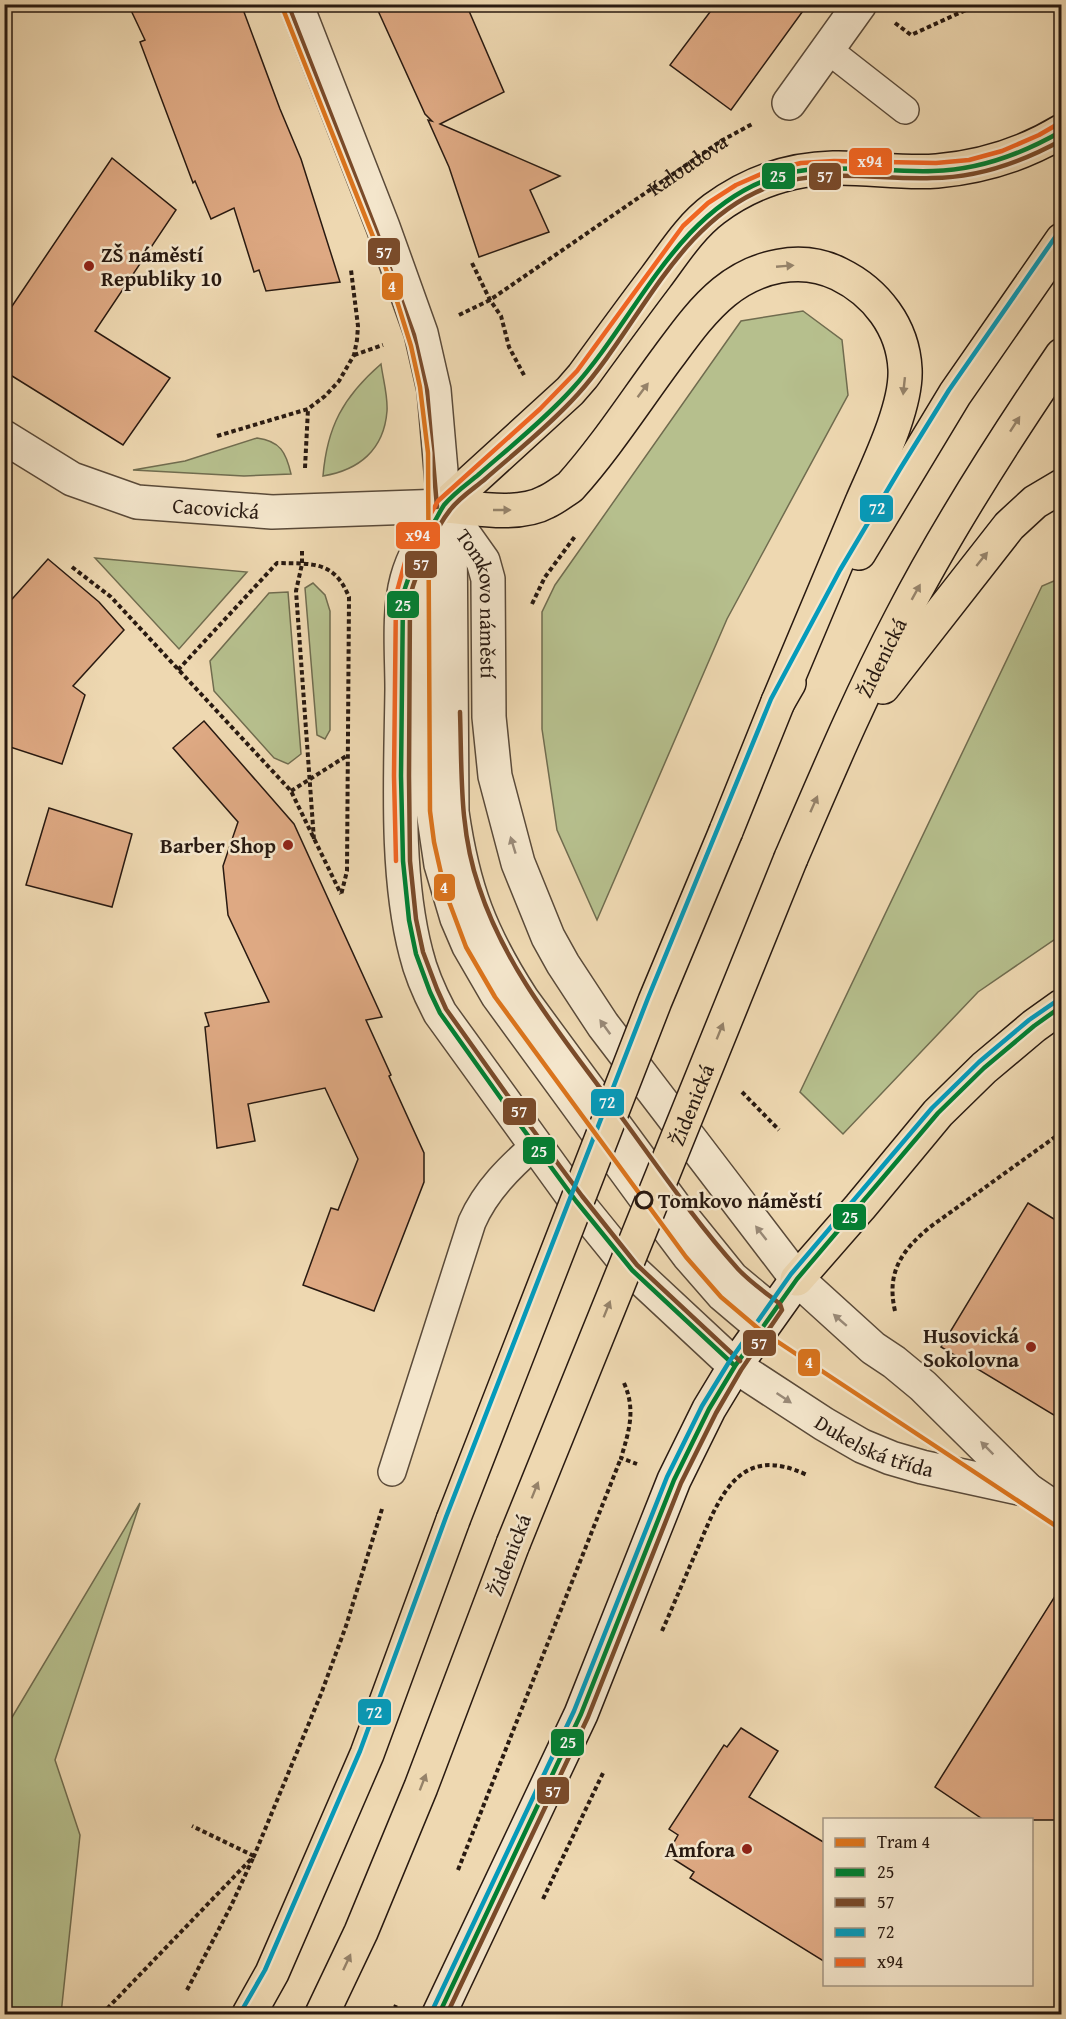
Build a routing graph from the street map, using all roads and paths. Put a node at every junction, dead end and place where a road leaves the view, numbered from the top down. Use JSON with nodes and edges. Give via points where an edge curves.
{"nodes":[{"id":1,"x":296,"y":4,"type":"edge"},
{"id":2,"x":979,"y":4,"type":"edge"},
{"id":3,"x":873,"y":11,"type":"edge"},
{"id":4,"x":827,"y":49,"type":"junction"},
{"id":5,"x":789,"y":103,"type":"joint"},
{"id":6,"x":905,"y":110,"type":"dead end"},
{"id":7,"x":1062,"y":130,"type":"edge"},
{"id":8,"x":1062,"y":240,"type":"edge"},
{"id":9,"x":472,"y":263,"type":"dead end"},
{"id":10,"x":351,"y":270,"type":"dead end"},
{"id":11,"x":490,"y":300,"type":"junction"},
{"id":12,"x":1062,"y":355,"type":"edge"},
{"id":13,"x":545,"y":414,"type":"junction"},
{"id":14,"x":4,"y":436,"type":"edge"},
{"id":15,"x":217,"y":436,"type":"dead end"},
{"id":16,"x":1062,"y":486,"type":"edge"},
{"id":17,"x":442,"y":518,"type":"junction"},
{"id":18,"x":578,"y":533,"type":"dead end"},
{"id":19,"x":302,"y":564,"type":"junction"},
{"id":20,"x":72,"y":567,"type":"dead end"},
{"id":21,"x":529,"y":613,"type":"dead end"},
{"id":22,"x":178,"y":670,"type":"junction"},
{"id":23,"x":778,"y":702,"type":"junction"},
{"id":24,"x":843,"y":738,"type":"junction"},
{"id":25,"x":348,"y":755,"type":"junction"},
{"id":26,"x":310,"y":778,"type":"junction"},
{"id":27,"x":291,"y":791,"type":"junction"},
{"id":28,"x":314,"y":840,"type":"junction"},
{"id":29,"x":1062,"y":1006,"type":"edge"},
{"id":30,"x":737,"y":1087,"type":"dead end"},
{"id":31,"x":779,"y":1130,"type":"dead end"},
{"id":32,"x":1062,"y":1132,"type":"edge"},
{"id":33,"x":536,"y":1144,"type":"junction"},
{"id":34,"x":797,"y":1280,"type":"junction"},
{"id":35,"x":895,"y":1314,"type":"dead end"},
{"id":36,"x":767,"y":1320,"type":"junction"},
{"id":37,"x":735,"y":1366,"type":"junction"},
{"id":38,"x":621,"y":1458,"type":"dead end"},
{"id":39,"x":392,"y":1472,"type":"joint"},
{"id":40,"x":807,"y":1475,"type":"dead end"},
{"id":41,"x":1028,"y":1490,"type":"junction"},
{"id":42,"x":720,"y":1499,"type":"dead end"},
{"id":43,"x":1062,"y":1513,"type":"edge"},
{"id":44,"x":192,"y":1826,"type":"dead end"},
{"id":45,"x":254,"y":1856,"type":"junction"},
{"id":46,"x":455,"y":1877,"type":"dead end"},
{"id":47,"x":188,"y":1990,"type":"dead end"},
{"id":48,"x":397,"y":2004,"type":"dead end"},
{"id":49,"x":102,"y":2014,"type":"edge"},
{"id":50,"x":249,"y":2014,"type":"edge"},
{"id":51,"x":322,"y":2014,"type":"edge"},
{"id":52,"x":392,"y":2014,"type":"edge"},
{"id":53,"x":439,"y":2014,"type":"edge"}],
"edges":[{"from":1,"to":17,"type":"street","via":[[421,333],[434,390]]},
{"from":2,"to":3,"type":"path","via":[[911,35]]},
{"from":3,"to":4,"type":"street"},
{"from":4,"to":5,"type":"street"},
{"from":4,"to":6,"type":"lane"},
{"from":5,"to":11,"type":"path","name":"Kaloudova","via":[[721,141]]},
{"from":7,"to":13,"type":"highway","via":[[1004,158],[970,167],[936,171],[802,170],[740,191],[689,231],[583,376]]},
{"from":8,"to":23,"type":"highway","via":[[955,394],[906,473]]},
{"from":9,"to":11,"type":"path"},
{"from":10,"to":15,"type":"path","via":[[357,340],[354,355],[339,381],[308,409]]},
{"from":11,"to":13,"type":"path","via":[[501,316],[509,347]]},
{"from":24,"to":12,"type":"highway","name":"Židenická","one_way":true,"via":[[901,618],[965,504]]},
{"from":13,"to":17,"type":"highway"},
{"from":14,"to":17,"type":"street","name":"Cacovická","via":[[72,479],[137,502]]},
{"from":24,"to":16,"type":"highway","one_way":true,"via":[[1009,526],[1035,502]]},
{"from":17,"to":23,"type":"highway","one_way":true,"via":[[545,504],[570,487],[696,320],[724,291],[751,274],[786,265],[812,266],[836,273],[878,302],[892,322],[901,344],[904,393],[884,451]]},
{"from":17,"to":33,"type":"street","name":"Tomkovo náměstí","via":[[414,558],[403,595],[401,776],[409,920],[416,954],[440,1012]]},
{"from":34,"to":17,"type":"street","name":"Tomkovo náměstí","one_way":true,"via":[[603,1025],[548,937],[518,863],[495,777],[489,717],[488,579],[483,561]]},
{"from":17,"to":36,"type":"lane","via":[[430,811],[438,865],[458,928],[501,1006],[682,1251],[722,1297]]},
{"from":18,"to":21,"type":"path","via":[[544,578]]},
{"from":19,"to":22,"type":"path","via":[[277,563]]},
{"from":19,"to":25,"type":"path","via":[[322,566],[335,573],[349,597]]},
{"from":19,"to":26,"type":"path","via":[[296,591]]},
{"from":20,"to":22,"type":"path","via":[[111,597]]},
{"from":22,"to":27,"type":"path"},
{"from":23,"to":50,"type":"highway","bridge":true,"via":[[655,1001],[453,1520],[367,1754],[272,1973]]},
{"from":51,"to":24,"type":"highway","name":"Židenická","one_way":true,"bridge":true,"via":[[421,1787],[513,1544]]},
{"from":25,"to":26,"type":"path"},
{"from":25,"to":28,"type":"path","via":[[347,871],[341,895]]},
{"from":26,"to":27,"type":"path"},
{"from":26,"to":28,"type":"path"},
{"from":27,"to":28,"type":"path"},
{"from":29,"to":34,"type":"highway","via":[[984,1068],[938,1113]]},
{"from":30,"to":31,"type":"path"},
{"from":32,"to":35,"type":"path","via":[[910,1243],[898,1261],[893,1282]]},
{"from":33,"to":37,"type":"street","name":"Tomkovo náměstí","via":[[637,1276]]},
{"from":33,"to":39,"type":"lane","via":[[479,1206]]},
{"from":34,"to":36,"type":"street"},
{"from":41,"to":34,"type":"street","name":"Dukelská třída","one_way":true,"via":[[923,1386],[866,1342]]},
{"from":36,"to":37,"type":"street"},
{"from":37,"to":41,"type":"street","name":"Dukelská třída","one_way":true,"via":[[862,1446],[922,1467]]},
{"from":37,"to":53,"type":"street","via":[[674,1480],[581,1714]]},
{"from":38,"to":46,"type":"path"},
{"from":39,"to":45,"type":"path","via":[[342,1637]]},
{"from":40,"to":42,"type":"path","via":[[779,1465],[748,1470],[727,1487]]},
{"from":41,"to":43,"type":"street","name":"Dukelská třída"},
{"from":44,"to":45,"type":"path"},
{"from":45,"to":47,"type":"path"},
{"from":45,"to":49,"type":"path"},
{"from":48,"to":52,"type":"path"}]}
